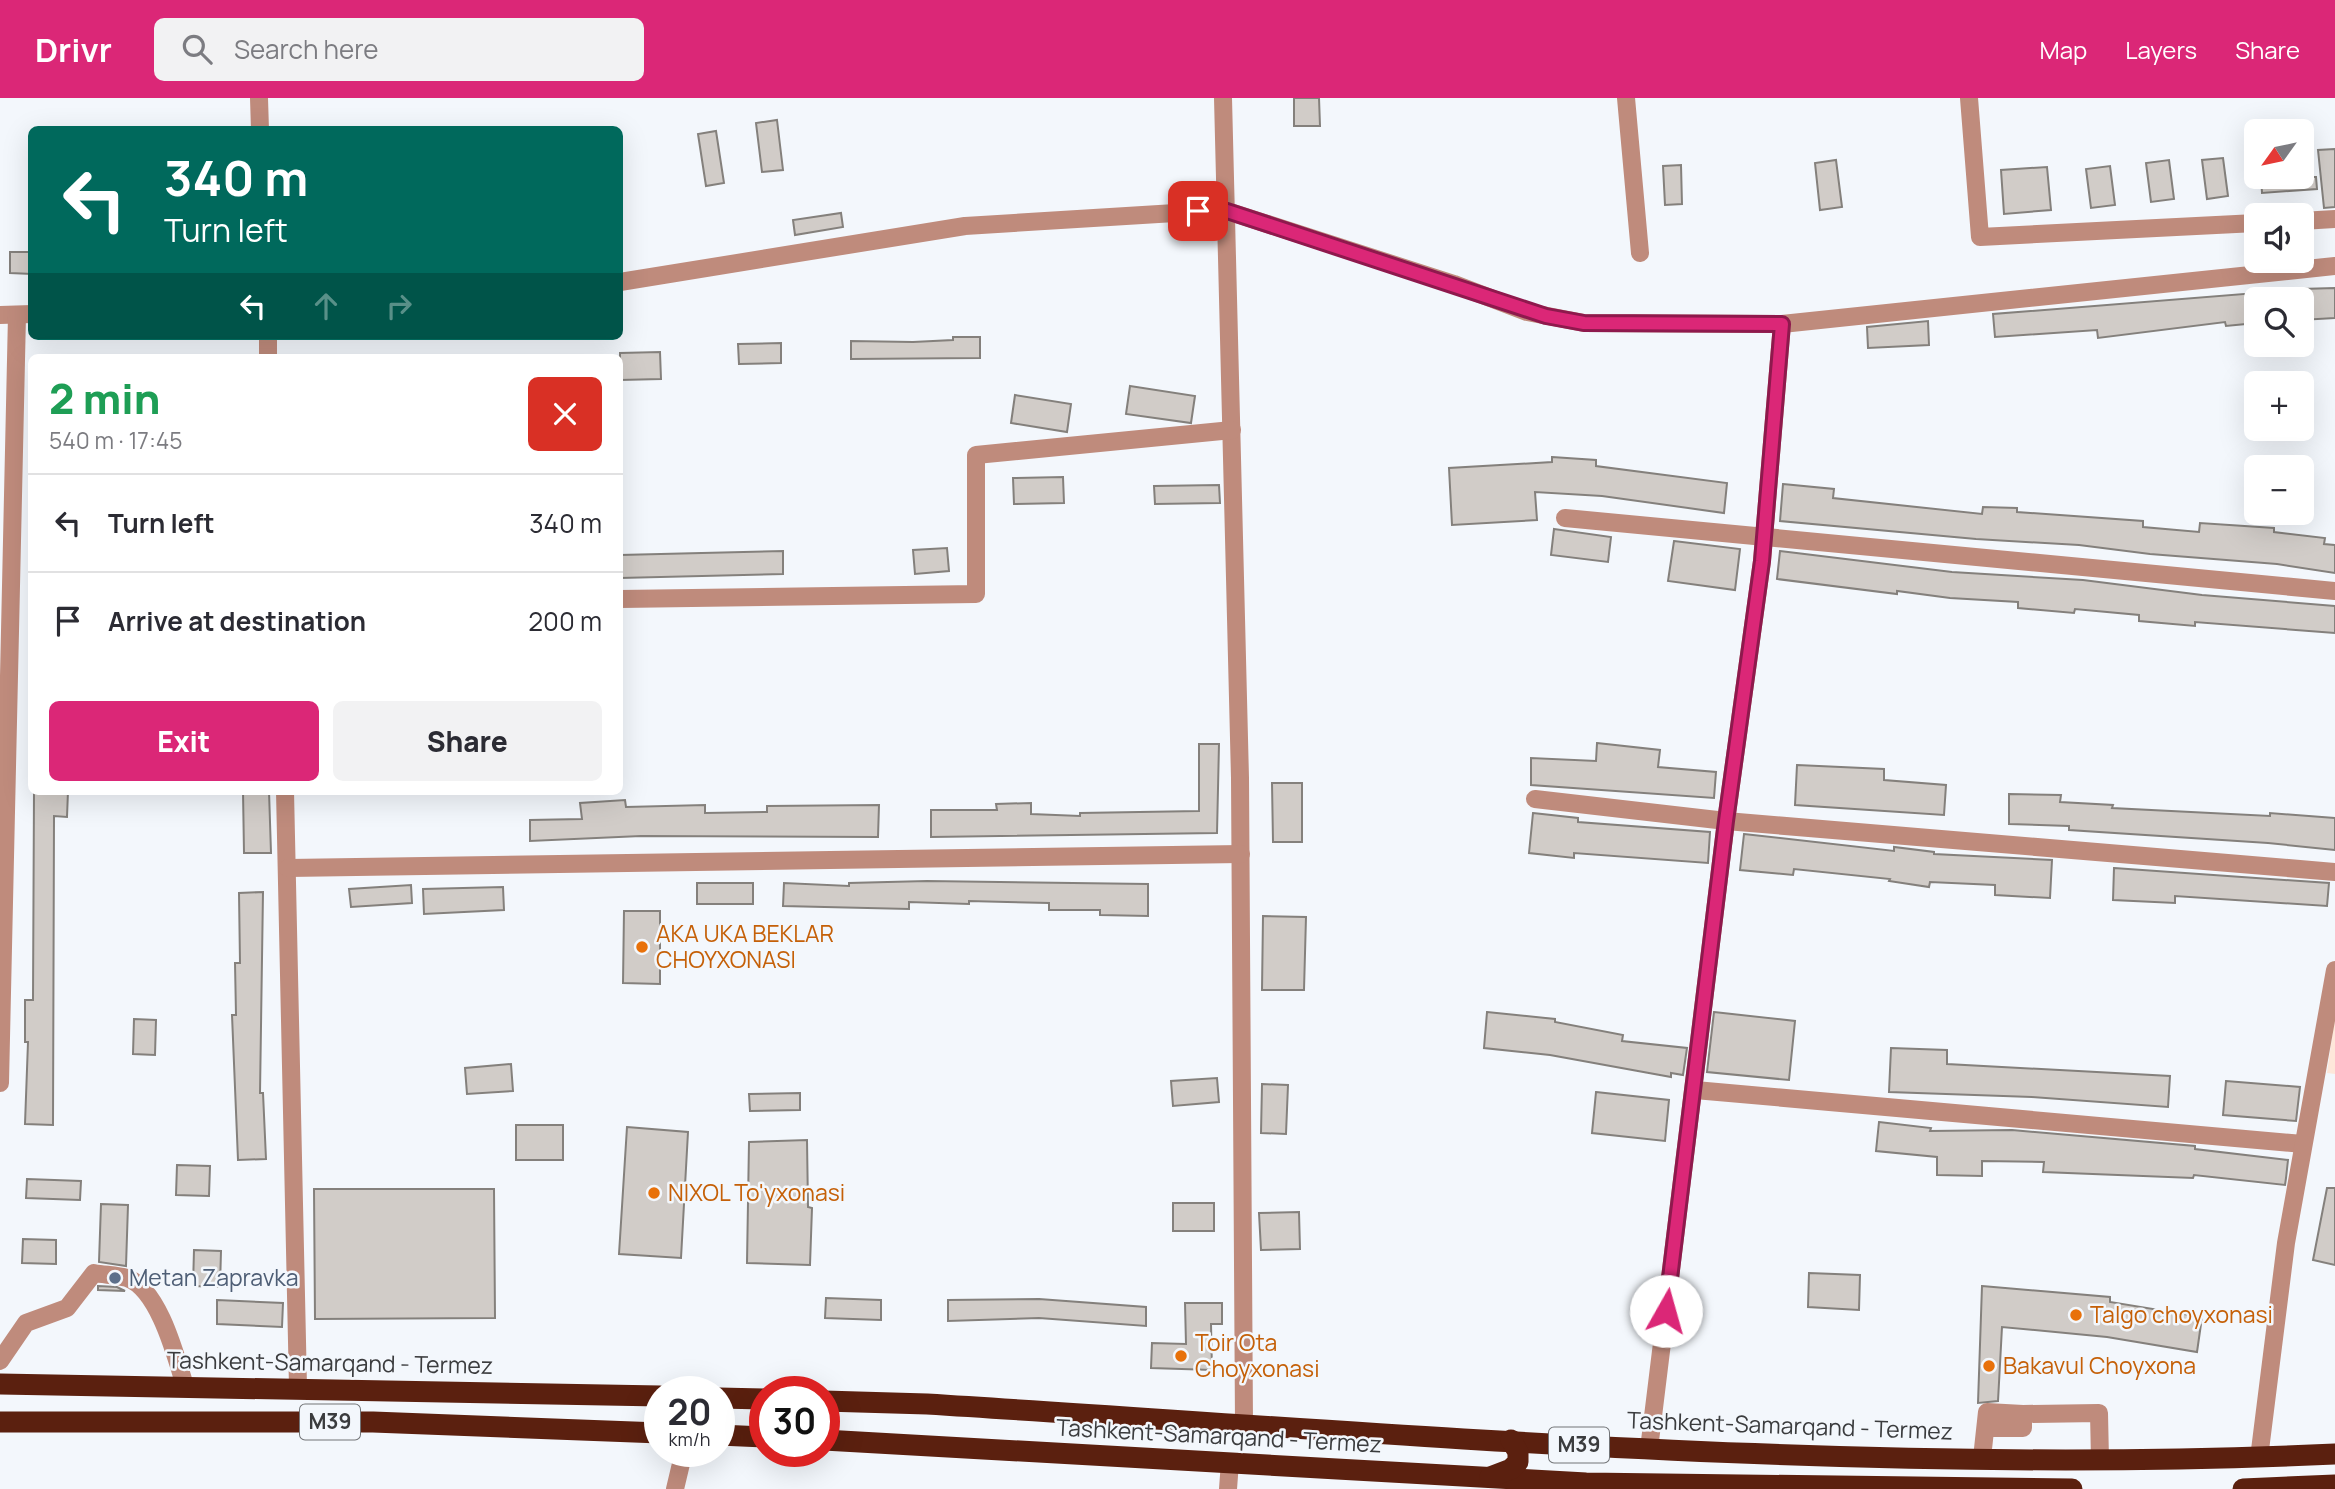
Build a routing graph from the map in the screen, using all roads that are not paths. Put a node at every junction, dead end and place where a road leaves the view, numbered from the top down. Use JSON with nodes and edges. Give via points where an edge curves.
{"nodes":[{"id":1,"x":259,"y":98,"type":"edge"},
{"id":2,"x":1223,"y":98,"type":"edge"},
{"id":3,"x":1626,"y":98,"type":"edge"},
{"id":4,"x":1969,"y":98,"type":"edge"},
{"id":5,"x":260,"y":126,"type":"edge"},
{"id":6,"x":1224,"y":210,"type":"junction"},
{"id":7,"x":2335,"y":219,"type":"edge"},
{"id":8,"x":2314,"y":220,"type":"edge"},
{"id":9,"x":2244,"y":224,"type":"edge"},
{"id":10,"x":1640,"y":253,"type":"dead end"},
{"id":11,"x":2335,"y":265,"type":"edge"},
{"id":12,"x":623,"y":282,"type":"edge"},
{"id":13,"x":16,"y":315,"type":"edge"},
{"id":14,"x":1782,"y":324,"type":"junction"},
{"id":15,"x":1232,"y":430,"type":"junction"},
{"id":16,"x":1565,"y":518,"type":"dead end"},
{"id":17,"x":1763,"y":539,"type":"junction"},
{"id":18,"x":2335,"y":591,"type":"edge"},
{"id":19,"x":623,"y":599,"type":"edge"},
{"id":20,"x":5,"y":615,"type":"edge"},
{"id":21,"x":285,"y":795,"type":"edge"},
{"id":22,"x":1535,"y":799,"type":"dead end"},
{"id":23,"x":1726,"y":821,"type":"junction"},
{"id":24,"x":1241,"y":854,"type":"junction"},
{"id":25,"x":288,"y":868,"type":"junction"},
{"id":26,"x":2335,"y":872,"type":"edge"},
{"id":27,"x":2335,"y":970,"type":"edge"},
{"id":28,"x":0,"y":1083,"type":"edge"},
{"id":29,"x":1695,"y":1090,"type":"junction"},
{"id":30,"x":2303,"y":1144,"type":"junction"},
{"id":31,"x":0,"y":1361,"type":"edge"},
{"id":32,"x":0,"y":1384,"type":"edge"},
{"id":33,"x":185,"y":1386,"type":"junction"},
{"id":34,"x":298,"y":1387,"type":"junction"},
{"id":35,"x":644,"y":1396,"type":"edge"},
{"id":36,"x":840,"y":1401,"type":"edge"},
{"id":37,"x":0,"y":1422,"type":"edge"},
{"id":38,"x":1244,"y":1424,"type":"junction"},
{"id":39,"x":644,"y":1432,"type":"edge"},
{"id":40,"x":1511,"y":1440,"type":"junction"},
{"id":41,"x":840,"y":1441,"type":"edge"},
{"id":42,"x":1648,"y":1449,"type":"junction"},
{"id":43,"x":2335,"y":1454,"type":"edge"},
{"id":44,"x":1982,"y":1458,"type":"junction"},
{"id":45,"x":2259,"y":1458,"type":"junction"},
{"id":46,"x":2099,"y":1460,"type":"junction"},
{"id":47,"x":1230,"y":1462,"type":"junction"},
{"id":48,"x":680,"y":1467,"type":"edge"},
{"id":49,"x":1488,"y":1478,"type":"junction"},
{"id":50,"x":2335,"y":1485,"type":"edge"},
{"id":51,"x":1587,"y":1486,"type":"edge"},
{"id":52,"x":675,"y":1489,"type":"edge"},
{"id":53,"x":1228,"y":1489,"type":"edge"},
{"id":54,"x":2072,"y":1489,"type":"edge"},
{"id":55,"x":2243,"y":1489,"type":"edge"}],
"edges":[{"from":1,"to":5,"type":"street"},
{"from":2,"to":6,"type":"street"},
{"from":3,"to":10,"type":"street"},
{"from":4,"to":9,"type":"street","via":[[1980,237]]},
{"from":6,"to":12,"type":"street","via":[[965,226]]},
{"from":6,"to":14,"type":"street","via":[[1527,312],[1584,323]]},
{"from":6,"to":15,"type":"street"},
{"from":7,"to":8,"type":"street"},
{"from":11,"to":14,"type":"street"},
{"from":13,"to":20,"type":"street"},
{"from":14,"to":17,"type":"street"},
{"from":15,"to":19,"type":"street","via":[[976,455],[976,594]]},
{"from":15,"to":24,"type":"street"},
{"from":16,"to":17,"type":"street"},
{"from":17,"to":18,"type":"street"},
{"from":17,"to":23,"type":"street"},
{"from":20,"to":28,"type":"street"},
{"from":21,"to":25,"type":"street"},
{"from":22,"to":23,"type":"street"},
{"from":23,"to":26,"type":"street"},
{"from":23,"to":29,"type":"street"},
{"from":24,"to":25,"type":"street"},
{"from":24,"to":38,"type":"street"},
{"from":25,"to":34,"type":"street"},
{"from":27,"to":30,"type":"street"},
{"from":29,"to":30,"type":"street"},
{"from":29,"to":42,"type":"street"},
{"from":30,"to":45,"type":"street"},
{"from":31,"to":33,"type":"street","via":[[26,1323],[67,1308],[94,1273],[128,1279],[145,1291]]},
{"from":32,"to":33,"type":"highway","name":"Tashkent-Samarqand - Termez","number":"M39"},
{"from":33,"to":34,"type":"highway","name":"Tashkent-Samarqand - Termez","number":"M39"},
{"from":34,"to":35,"type":"highway","name":"Tashkent-Samarqand - Termez","number":"M39"},
{"from":36,"to":38,"type":"highway","name":"Tashkent-Samarqand - Termez","number":"M39"},
{"from":37,"to":39,"type":"highway","number":"M39","via":[[373,1422]]},
{"from":38,"to":40,"type":"highway","name":"Tashkent-Samarqand - Termez","number":"M39"},
{"from":40,"to":42,"type":"highway","name":"Tashkent-Samarqand - Termez","number":"M39"},
{"from":40,"to":49,"type":"highway","via":[[1518,1462]]},
{"from":41,"to":47,"type":"highway","name":"Tashkent-Samarqand - Termez","number":"M39"},
{"from":42,"to":44,"type":"highway","name":"Tashkent-Samarqand - Termez","number":"M39"},
{"from":43,"to":45,"type":"highway","name":"Tashkent-Samarqand - Termez","number":"M39"},
{"from":44,"to":46,"type":"highway","name":"Tashkent-Samarqand - Termez","number":"M39"},
{"from":44,"to":46,"type":"street","via":[[1987,1412],[2099,1413]]},
{"from":45,"to":46,"type":"highway","name":"Tashkent-Samarqand - Termez","number":"M39"},
{"from":47,"to":49,"type":"highway","name":"Tashkent-Samarqand - Termez","number":"M39"},
{"from":47,"to":53,"type":"street"},
{"from":48,"to":52,"type":"street"},
{"from":49,"to":51,"type":"highway","name":"Tashkent-Samarqand - Termez","number":"M39"},
{"from":50,"to":55,"type":"highway"},
{"from":51,"to":54,"type":"highway","name":"Tashkent-Samarqand - Termez","number":"M39"}]}
